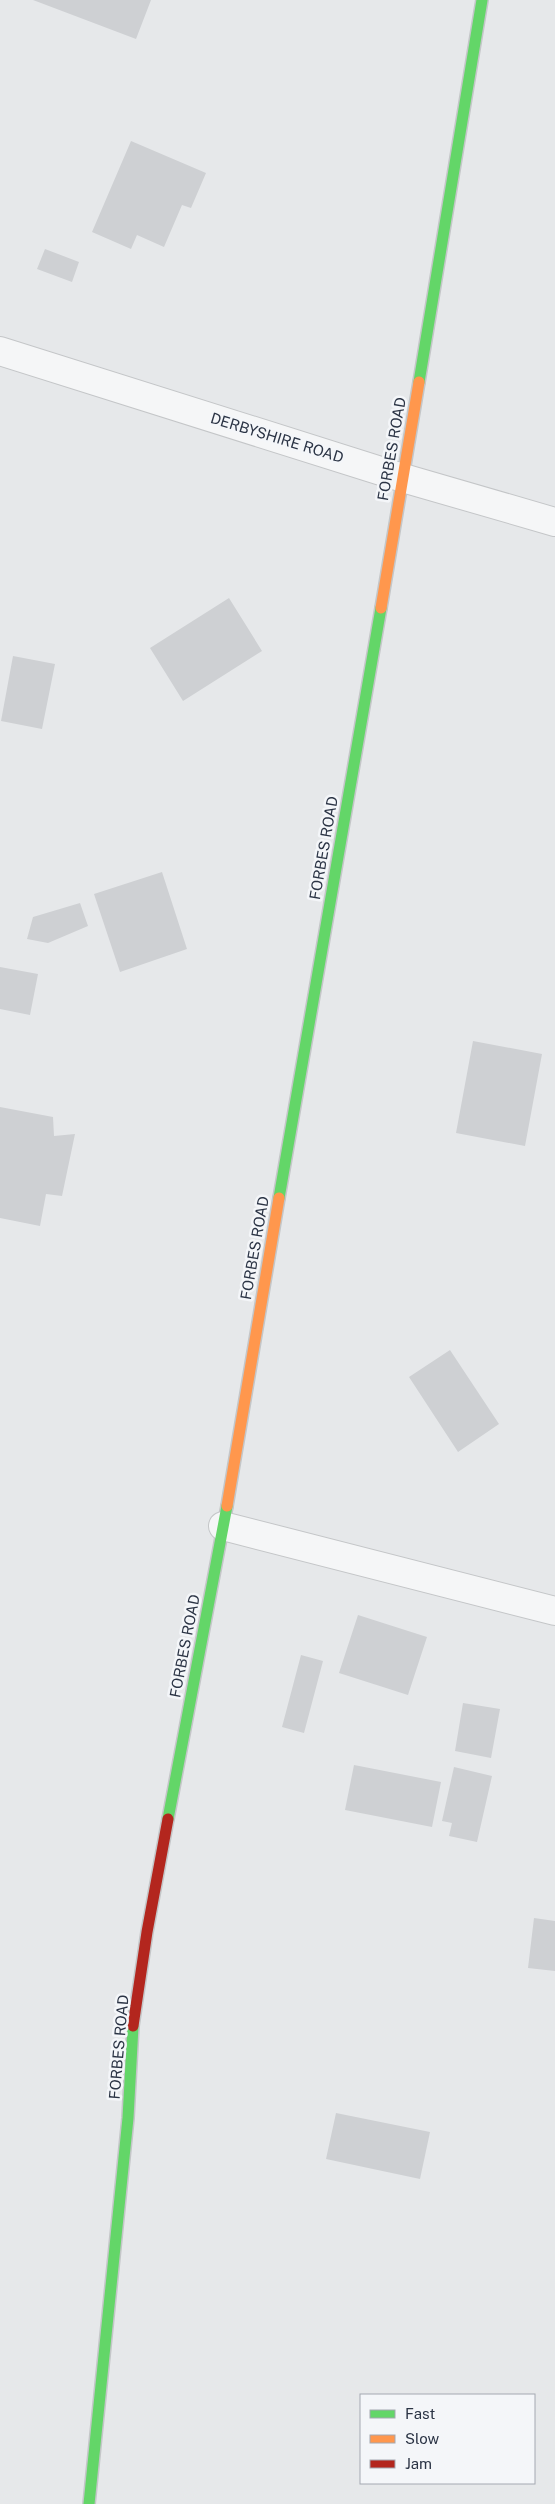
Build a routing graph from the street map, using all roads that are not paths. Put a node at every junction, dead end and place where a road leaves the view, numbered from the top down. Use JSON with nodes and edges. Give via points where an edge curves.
{"nodes":[{"id":1,"x":482,"y":0,"type":"edge"},
{"id":2,"x":0,"y":351,"type":"edge"},
{"id":3,"x":403,"y":478,"type":"junction"},
{"id":4,"x":555,"y":522,"type":"edge"},
{"id":5,"x":223,"y":1526,"type":"junction"},
{"id":6,"x":555,"y":1611,"type":"edge"},
{"id":7,"x":89,"y":2504,"type":"edge"}],
"edges":[{"from":1,"to":3,"type":"main road","name":"FORBES ROAD"},
{"from":2,"to":3,"type":"street","name":"DERBYSHIRE ROAD"},
{"from":3,"to":4,"type":"street","name":"DERBYSHIRE ROAD"},
{"from":3,"to":5,"type":"main road","name":"FORBES ROAD"},
{"from":5,"to":6,"type":"street"},
{"from":5,"to":7,"type":"main road","name":"FORBES ROAD","via":[[148,1923],[134,2016],[128,2118]]}]}
